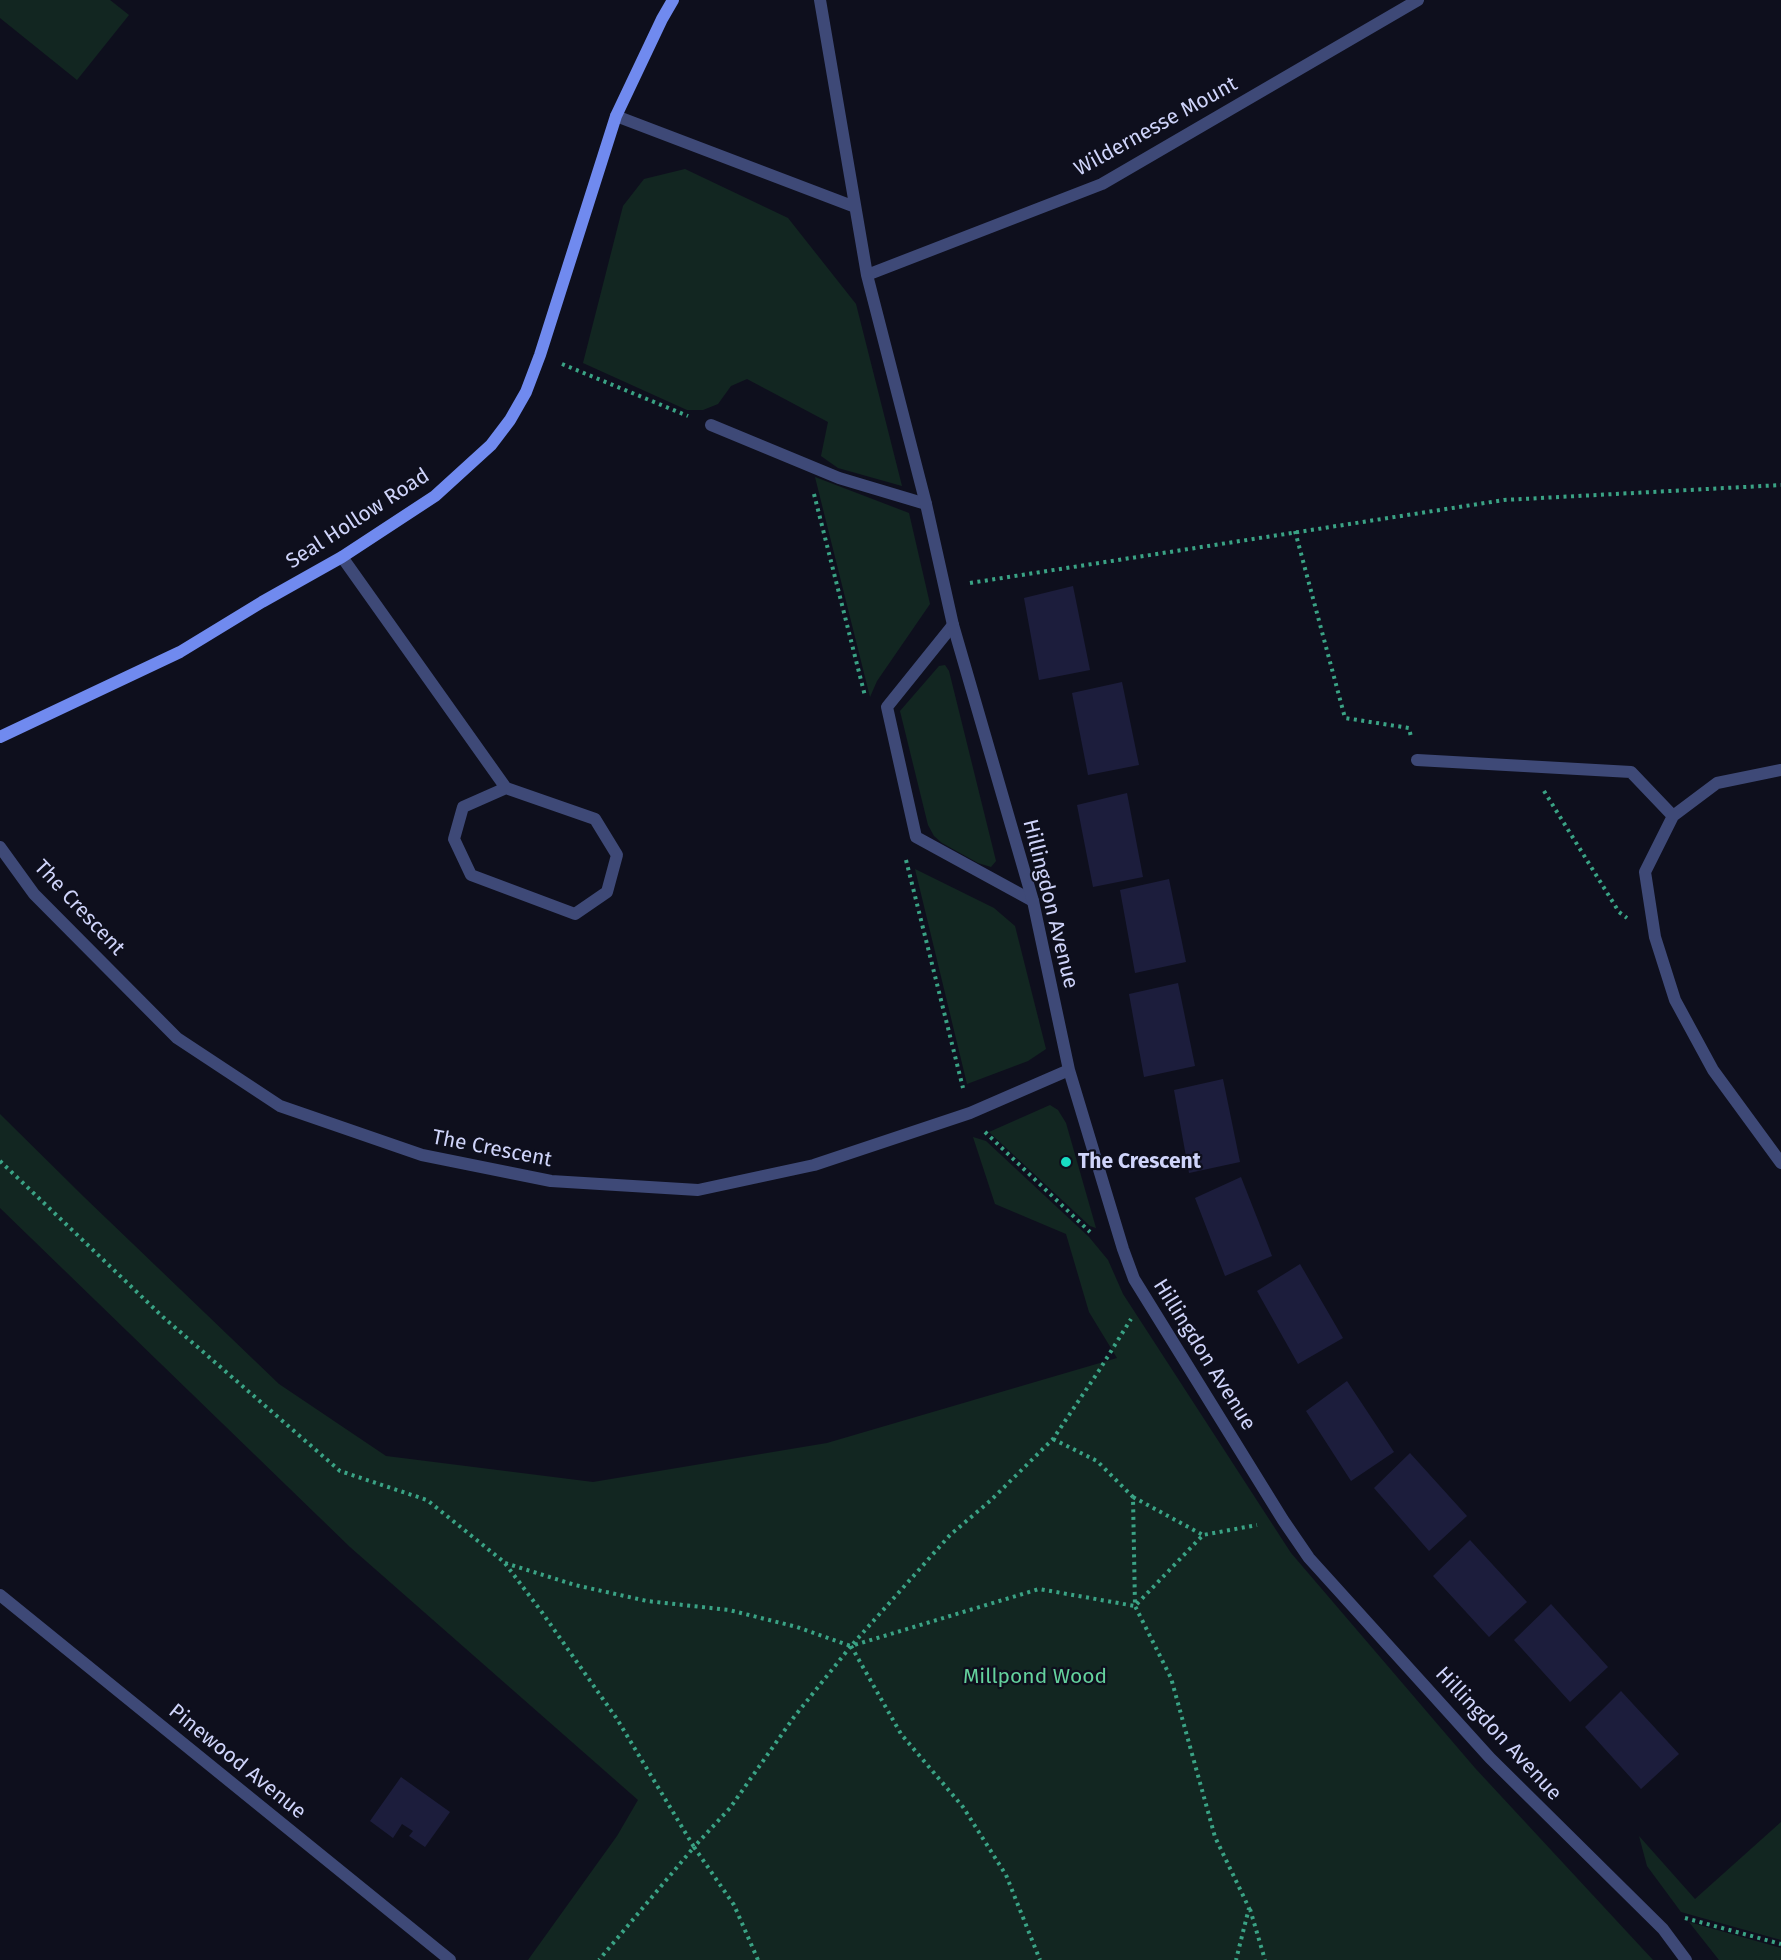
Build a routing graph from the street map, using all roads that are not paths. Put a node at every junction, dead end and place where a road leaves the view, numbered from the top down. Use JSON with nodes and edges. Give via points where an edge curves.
{"nodes":[{"id":1,"x":673,"y":0,"type":"edge"},
{"id":2,"x":820,"y":0,"type":"edge"},
{"id":3,"x":1418,"y":0,"type":"edge"},
{"id":4,"x":616,"y":116,"type":"junction"},
{"id":5,"x":855,"y":207,"type":"junction"},
{"id":6,"x":867,"y":275,"type":"junction"},
{"id":7,"x":711,"y":425,"type":"road end"},
{"id":8,"x":926,"y":504,"type":"junction"},
{"id":9,"x":342,"y":556,"type":"junction"},
{"id":10,"x":953,"y":625,"type":"junction"},
{"id":11,"x":0,"y":737,"type":"edge"},
{"id":12,"x":1417,"y":760,"type":"road end"},
{"id":13,"x":1781,"y":770,"type":"edge"},
{"id":14,"x":506,"y":788,"type":"junction"},
{"id":15,"x":1673,"y":816,"type":"junction"},
{"id":16,"x":0,"y":847,"type":"edge"},
{"id":17,"x":1033,"y":901,"type":"junction"},
{"id":18,"x":1069,"y":1070,"type":"junction"},
{"id":19,"x":1781,"y":1163,"type":"edge"},
{"id":20,"x":0,"y":1595,"type":"edge"},
{"id":21,"x":450,"y":1960,"type":"edge"},
{"id":22,"x":1686,"y":1960,"type":"edge"}],
"edges":[{"from":1,"to":4,"type":"main road","name":"Seal Hollow Road"},
{"from":2,"to":5,"type":"street","name":"Hillingdon Avenue"},
{"from":3,"to":6,"type":"street","name":"Wildernesse Mount","via":[[1102,183]]},
{"from":4,"to":5,"type":"street"},
{"from":4,"to":9,"type":"main road","name":"Seal Hollow Road","via":[[540,355],[510,420],[490,445],[435,496]]},
{"from":5,"to":6,"type":"street","name":"Hillingdon Avenue"},
{"from":6,"to":8,"type":"street","name":"Hillingdon Avenue"},
{"from":7,"to":8,"type":"street","via":[[839,478]]},
{"from":8,"to":10,"type":"street","name":"Hillingdon Avenue"},
{"from":9,"to":11,"type":"main road","name":"Seal Hollow Road","via":[[180,652]]},
{"from":9,"to":14,"type":"street"},
{"from":10,"to":17,"type":"street","name":"Hillingdon Avenue"},
{"from":10,"to":17,"type":"street","via":[[887,707],[916,837]]},
{"from":12,"to":15,"type":"street","via":[[1631,772]]},
{"from":13,"to":15,"type":"street","via":[[1717,783]]},
{"from":14,"to":14,"type":"street","via":[[595,819],[617,855],[607,892],[575,914],[471,875],[454,839],[463,807]]},
{"from":15,"to":19,"type":"street","via":[[1645,872],[1655,937],[1675,1000],[1713,1070]]},
{"from":16,"to":18,"type":"street","name":"The Crescent","via":[[34,894],[177,1038],[280,1106],[422,1155],[551,1181],[698,1190],[814,1165],[970,1113]]},
{"from":17,"to":18,"type":"street","name":"Hillingdon Avenue"},
{"from":18,"to":22,"type":"street","name":"Hillingdon Avenue","via":[[1134,1279],[1309,1558],[1490,1758],[1663,1929]]},
{"from":20,"to":21,"type":"street","name":"Pinewood Avenue"}]}
